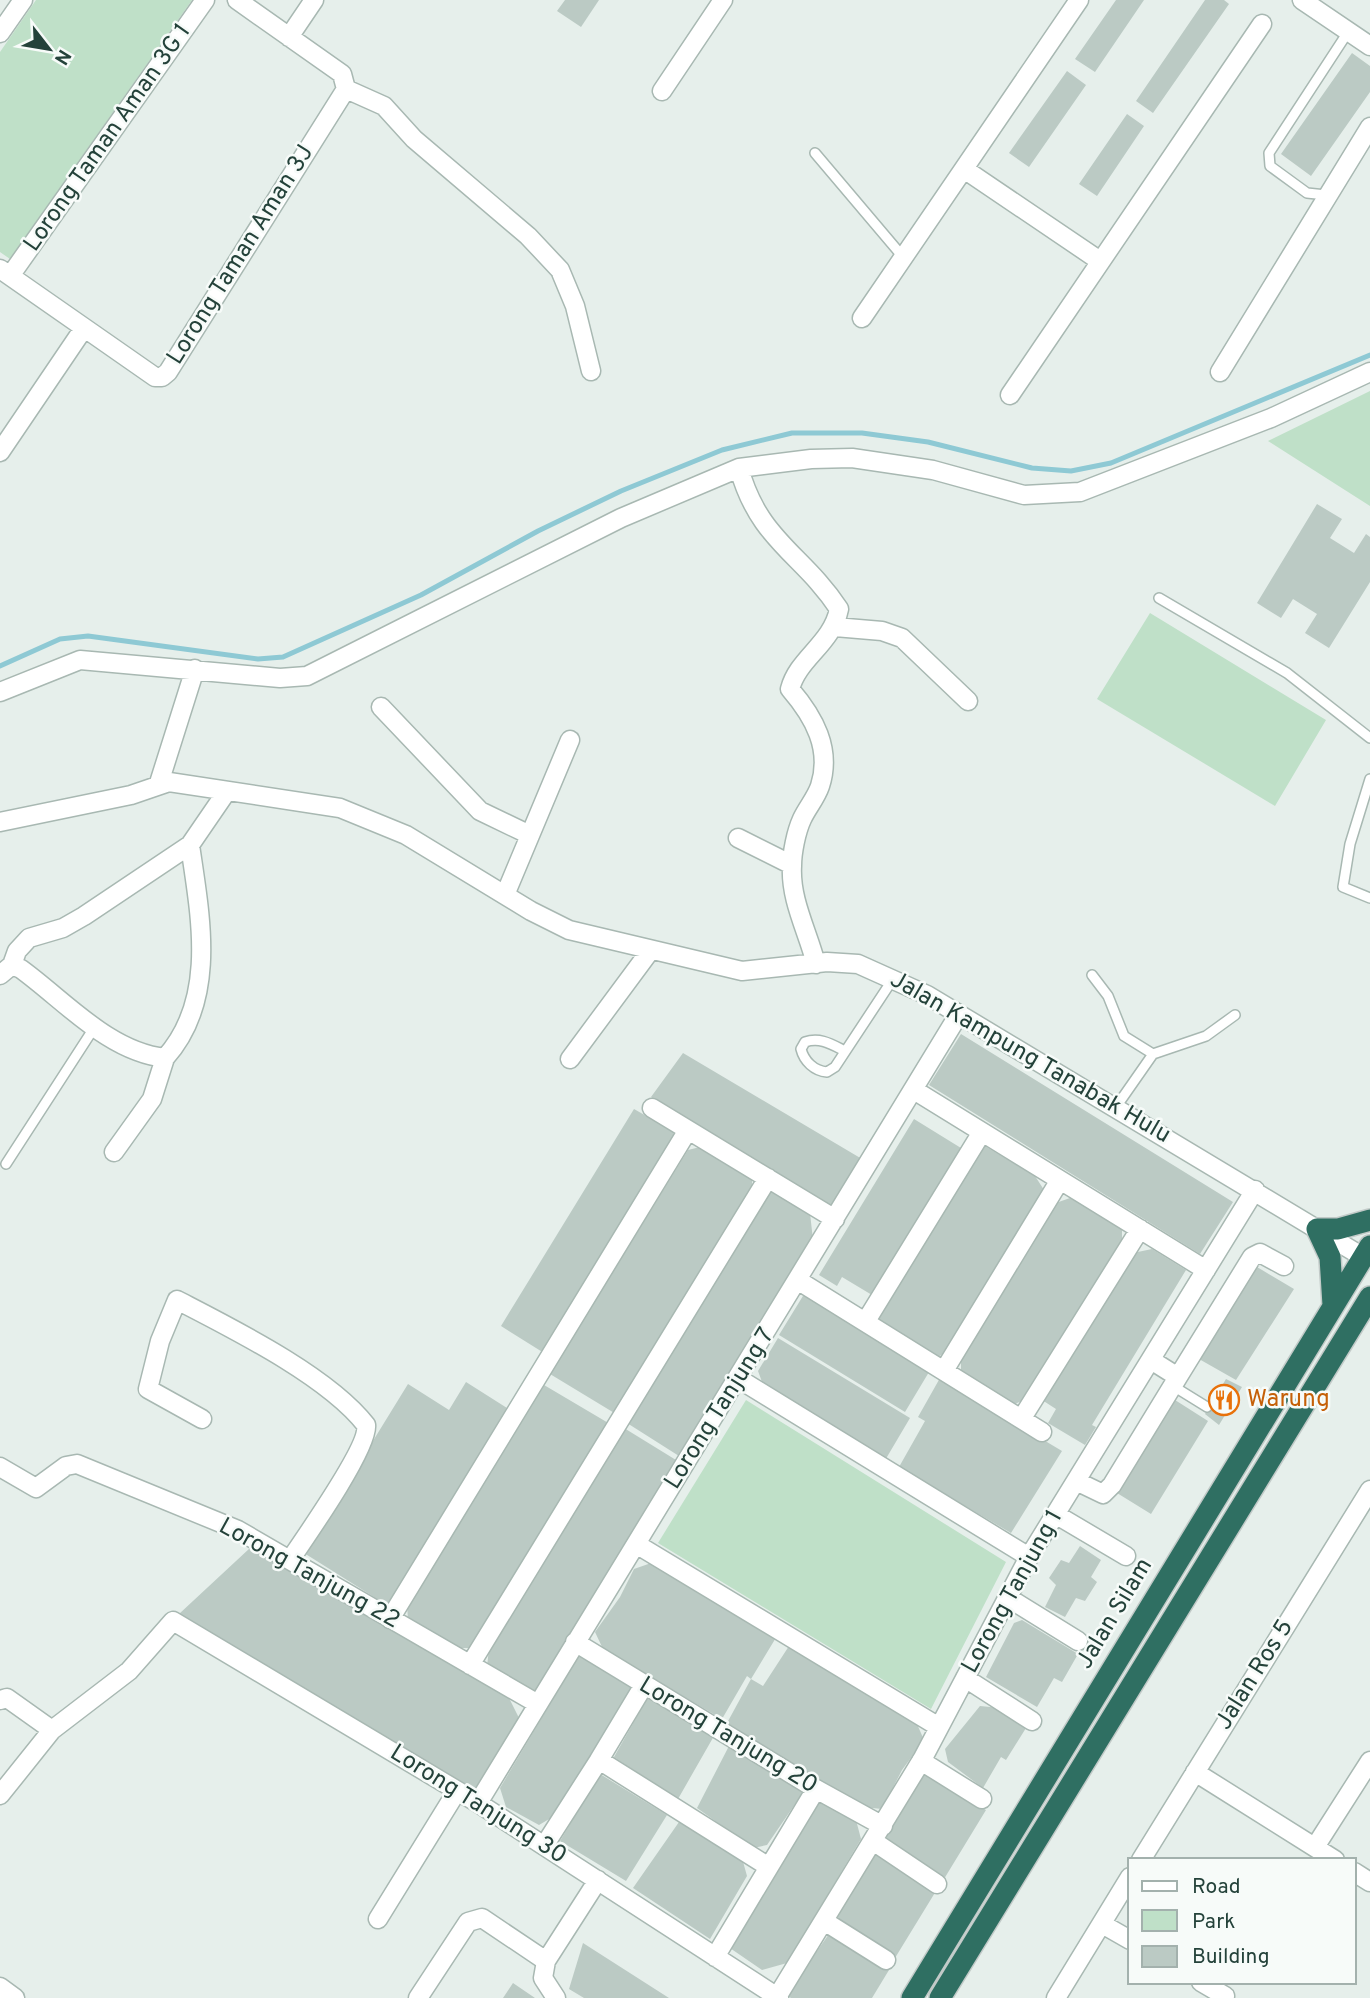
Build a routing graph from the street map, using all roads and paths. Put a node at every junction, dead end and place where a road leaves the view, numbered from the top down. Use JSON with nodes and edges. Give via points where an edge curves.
{"nodes":[{"id":1,"x":23,"y":0,"type":"edge"},
{"id":2,"x":205,"y":0,"type":"edge"},
{"id":3,"x":237,"y":0,"type":"edge"},
{"id":4,"x":314,"y":0,"type":"edge"},
{"id":5,"x":723,"y":0,"type":"edge"},
{"id":6,"x":1079,"y":0,"type":"edge"},
{"id":7,"x":1302,"y":0,"type":"edge"},
{"id":8,"x":1262,"y":24,"type":"dead end"},
{"id":9,"x":1348,"y":32,"type":"junction"},
{"id":10,"x":0,"y":33,"type":"edge"},
{"id":11,"x":289,"y":37,"type":"junction"},
{"id":12,"x":1370,"y":46,"type":"edge"},
{"id":13,"x":346,"y":89,"type":"junction"},
{"id":14,"x":662,"y":91,"type":"dead end"},
{"id":15,"x":1370,"y":127,"type":"edge"},
{"id":16,"x":815,"y":153,"type":"dead end"},
{"id":17,"x":964,"y":169,"type":"junction"},
{"id":18,"x":1326,"y":195,"type":"junction"},
{"id":19,"x":903,"y":257,"type":"junction"},
{"id":20,"x":1100,"y":261,"type":"junction"},
{"id":21,"x":5,"y":273,"type":"edge"},
{"id":22,"x":862,"y":318,"type":"dead end"},
{"id":23,"x":84,"y":328,"type":"junction"},
{"id":24,"x":591,"y":371,"type":"dead end"},
{"id":25,"x":1220,"y":372,"type":"dead end"},
{"id":26,"x":1370,"y":372,"type":"edge"},
{"id":27,"x":1010,"y":396,"type":"dead end"},
{"id":28,"x":0,"y":453,"type":"edge"},
{"id":29,"x":739,"y":468,"type":"junction"},
{"id":30,"x":1159,"y":598,"type":"dead end"},
{"id":31,"x":835,"y":627,"type":"junction"},
{"id":32,"x":195,"y":669,"type":"junction"},
{"id":33,"x":0,"y":692,"type":"edge"},
{"id":34,"x":968,"y":701,"type":"dead end"},
{"id":35,"x":381,"y":707,"type":"dead end"},
{"id":36,"x":1370,"y":738,"type":"edge"},
{"id":37,"x":570,"y":740,"type":"dead end"},
{"id":38,"x":1370,"y":779,"type":"edge"},
{"id":39,"x":159,"y":783,"type":"junction"},
{"id":40,"x":227,"y":791,"type":"junction"},
{"id":41,"x":0,"y":822,"type":"edge"},
{"id":42,"x":530,"y":835,"type":"junction"},
{"id":43,"x":738,"y":838,"type":"dead end"},
{"id":44,"x":190,"y":845,"type":"junction"},
{"id":45,"x":792,"y":865,"type":"junction"},
{"id":46,"x":505,"y":895,"type":"junction"},
{"id":47,"x":1370,"y":898,"type":"edge"},
{"id":48,"x":650,"y":951,"type":"junction"},
{"id":49,"x":816,"y":964,"type":"junction"},
{"id":50,"x":6,"y":970,"type":"edge"},
{"id":51,"x":1091,"y":975,"type":"dead end"},
{"id":52,"x":894,"y":978,"type":"junction"},
{"id":53,"x":959,"y":1014,"type":"junction"},
{"id":54,"x":1235,"y":1015,"type":"dead end"},
{"id":55,"x":94,"y":1028,"type":"junction"},
{"id":56,"x":845,"y":1051,"type":"junction"},
{"id":57,"x":1153,"y":1054,"type":"junction"},
{"id":58,"x":166,"y":1058,"type":"junction"},
{"id":59,"x":570,"y":1059,"type":"dead end"},
{"id":60,"x":914,"y":1090,"type":"junction"},
{"id":61,"x":1116,"y":1107,"type":"junction"},
{"id":62,"x":652,"y":1108,"type":"dead end"},
{"id":63,"x":688,"y":1130,"type":"junction"},
{"id":64,"x":982,"y":1132,"type":"junction"},
{"id":65,"x":114,"y":1152,"type":"dead end"},
{"id":66,"x":6,"y":1164,"type":"dead end"},
{"id":67,"x":768,"y":1178,"type":"junction"},
{"id":68,"x":1060,"y":1180,"type":"junction"},
{"id":69,"x":1255,"y":1190,"type":"junction"},
{"id":70,"x":835,"y":1219,"type":"junction"},
{"id":71,"x":1370,"y":1220,"type":"edge"},
{"id":72,"x":1140,"y":1229,"type":"junction"},
{"id":73,"x":1317,"y":1229,"type":"junction"},
{"id":74,"x":1367,"y":1252,"type":"edge"},
{"id":75,"x":1284,"y":1266,"type":"dead end"},
{"id":76,"x":1206,"y":1270,"type":"junction"},
{"id":77,"x":799,"y":1281,"type":"junction"},
{"id":78,"x":1370,"y":1297,"type":"edge"},
{"id":79,"x":1333,"y":1307,"type":"junction"},
{"id":80,"x":1362,"y":1319,"type":"edge"},
{"id":81,"x":866,"y":1321,"type":"junction"},
{"id":82,"x":1151,"y":1360,"type":"junction"},
{"id":83,"x":945,"y":1369,"type":"junction"},
{"id":84,"x":739,"y":1379,"type":"junction"},
{"id":85,"x":1175,"y":1381,"type":"junction"},
{"id":86,"x":1207,"y":1407,"type":"dead end"},
{"id":87,"x":1022,"y":1418,"type":"junction"},
{"id":88,"x":202,"y":1419,"type":"dead end"},
{"id":89,"x":1042,"y":1432,"type":"dead end"},
{"id":90,"x":0,"y":1466,"type":"edge"},
{"id":91,"x":1076,"y":1481,"type":"junction"},
{"id":92,"x":1370,"y":1490,"type":"edge"},
{"id":93,"x":1055,"y":1514,"type":"junction"},
{"id":94,"x":636,"y":1544,"type":"junction"},
{"id":95,"x":1029,"y":1556,"type":"junction"},
{"id":96,"x":1126,"y":1556,"type":"dead end"},
{"id":97,"x":290,"y":1560,"type":"junction"},
{"id":98,"x":1007,"y":1597,"type":"junction"},
{"id":99,"x":390,"y":1619,"type":"junction"},
{"id":100,"x":1078,"y":1641,"type":"dead end"},
{"id":101,"x":575,"y":1642,"type":"junction"},
{"id":102,"x":470,"y":1665,"type":"junction"},
{"id":103,"x":965,"y":1678,"type":"junction"},
{"id":104,"x":644,"y":1685,"type":"junction"},
{"id":105,"x":0,"y":1700,"type":"edge"},
{"id":106,"x":538,"y":1704,"type":"junction"},
{"id":107,"x":1032,"y":1721,"type":"dead end"},
{"id":108,"x":939,"y":1727,"type":"junction"},
{"id":109,"x":52,"y":1730,"type":"junction"},
{"id":110,"x":599,"y":1760,"type":"junction"},
{"id":111,"x":921,"y":1761,"type":"junction"},
{"id":112,"x":1370,"y":1761,"type":"edge"},
{"id":113,"x":1195,"y":1772,"type":"junction"},
{"id":114,"x":816,"y":1789,"type":"junction"},
{"id":115,"x":457,"y":1791,"type":"junction"},
{"id":116,"x":0,"y":1795,"type":"edge"},
{"id":117,"x":982,"y":1799,"type":"dead end"},
{"id":118,"x":478,"y":1803,"type":"junction"},
{"id":119,"x":878,"y":1834,"type":"junction"},
{"id":120,"x":544,"y":1846,"type":"junction"},
{"id":121,"x":1315,"y":1847,"type":"junction"},
{"id":122,"x":1142,"y":1858,"type":"edge"},
{"id":123,"x":1332,"y":1858,"type":"edge"},
{"id":124,"x":769,"y":1867,"type":"junction"},
{"id":125,"x":598,"y":1880,"type":"junction"},
{"id":126,"x":1128,"y":1880,"type":"edge"},
{"id":127,"x":937,"y":1884,"type":"dead end"},
{"id":128,"x":378,"y":1919,"type":"dead end"},
{"id":129,"x":824,"y":1921,"type":"junction"},
{"id":130,"x":1102,"y":1923,"type":"junction"},
{"id":131,"x":1128,"y":1939,"type":"edge"},
{"id":132,"x":715,"y":1957,"type":"junction"},
{"id":133,"x":546,"y":1961,"type":"junction"},
{"id":134,"x":886,"y":1961,"type":"dead end"},
{"id":135,"x":1206,"y":1984,"type":"edge"},
{"id":136,"x":0,"y":1987,"type":"edge"},
{"id":137,"x":1228,"y":1992,"type":"edge"},
{"id":138,"x":778,"y":1997,"type":"edge"},
{"id":139,"x":15,"y":1998,"type":"edge"},
{"id":140,"x":418,"y":1998,"type":"edge"},
{"id":141,"x":556,"y":1998,"type":"edge"},
{"id":142,"x":912,"y":1998,"type":"edge"},
{"id":143,"x":940,"y":1998,"type":"edge"},
{"id":144,"x":1056,"y":1998,"type":"edge"}],
"edges":[{"from":1,"to":10,"type":"street"},
{"from":2,"to":21,"type":"street","name":"Lorong Taman Aman 3G 1"},
{"from":3,"to":11,"type":"street"},
{"from":4,"to":11,"type":"street"},
{"from":5,"to":14,"type":"street"},
{"from":6,"to":17,"type":"street"},
{"from":7,"to":9,"type":"street"},
{"from":8,"to":20,"type":"street"},
{"from":9,"to":12,"type":"street"},
{"from":9,"to":18,"type":"lane","via":[[1269,153],[1270,166],[1307,193]]},
{"from":11,"to":13,"type":"street","via":[[342,74]]},
{"from":13,"to":23,"type":"street","name":"Lorong Taman Aman 3J","via":[[168,372],[155,377]]},
{"from":13,"to":24,"type":"street","via":[[384,106],[414,139],[528,236],[560,270],[575,306]]},
{"from":15,"to":18,"type":"street"},
{"from":16,"to":19,"type":"lane"},
{"from":17,"to":19,"type":"street"},
{"from":17,"to":20,"type":"street"},
{"from":18,"to":25,"type":"street"},
{"from":19,"to":22,"type":"street"},
{"from":20,"to":27,"type":"street"},
{"from":21,"to":23,"type":"street","name":"Lorong Taman Aman 3J"},
{"from":23,"to":28,"type":"street"},
{"from":26,"to":29,"type":"street","via":[[1271,418],[1080,492],[1024,495],[933,470],[852,458]]},
{"from":29,"to":31,"type":"street","via":[[746,492],[774,539],[839,609]]},
{"from":29,"to":32,"type":"street","via":[[621,518],[307,676],[280,678]]},
{"from":30,"to":36,"type":"lane","via":[[1287,673]]},
{"from":31,"to":34,"type":"street","via":[[882,631],[902,638]]},
{"from":31,"to":45,"type":"street","via":[[799,670],[790,689],[819,730],[823,770],[819,788],[800,822]]},
{"from":32,"to":33,"type":"street","via":[[80,660]]},
{"from":32,"to":39,"type":"street"},
{"from":35,"to":42,"type":"street","via":[[480,811]]},
{"from":37,"to":42,"type":"street"},
{"from":38,"to":47,"type":"lane","via":[[1356,818],[1343,887]]},
{"from":39,"to":40,"type":"street","name":"Jalan Kampung Tanabak Hulu"},
{"from":39,"to":41,"type":"street","via":[[131,795]]},
{"from":40,"to":44,"type":"street"},
{"from":40,"to":46,"type":"street","name":"Jalan Kampung Tanabak Hulu","via":[[358,814],[406,835]]},
{"from":42,"to":46,"type":"street"},
{"from":43,"to":45,"type":"street"},
{"from":44,"to":50,"type":"street","via":[[64,928],[29,938]]},
{"from":44,"to":58,"type":"street","via":[[202,930],[201,968],[187,1024]]},
{"from":45,"to":49,"type":"street","via":[[793,887]]},
{"from":46,"to":48,"type":"street","name":"Jalan Kampung Tanabak Hulu","via":[[569,930]]},
{"from":48,"to":49,"type":"street","name":"Jalan Kampung Tanabak Hulu","via":[[742,971]]},
{"from":48,"to":59,"type":"street"},
{"from":49,"to":52,"type":"street","name":"Jalan Kampung Tanabak Hulu","via":[[858,964]]},
{"from":50,"to":55,"type":"street","via":[[36,980]]},
{"from":51,"to":57,"type":"lane","via":[[1108,996],[1124,1037]]},
{"from":52,"to":53,"type":"street","name":"Jalan Kampung Tanabak Hulu"},
{"from":52,"to":56,"type":"lane"},
{"from":53,"to":60,"type":"street","name":"Lorong Tanjung 7"},
{"from":53,"to":61,"type":"street","name":"Jalan Kampung Tanabak Hulu"},
{"from":54,"to":57,"type":"lane","via":[[1198,1040]]},
{"from":55,"to":58,"type":"street","via":[[151,1057]]},
{"from":55,"to":66,"type":"lane"},
{"from":56,"to":56,"type":"lane","via":[[827,1073],[813,1067],[801,1049],[805,1042],[823,1040]]},
{"from":57,"to":61,"type":"lane"},
{"from":58,"to":65,"type":"street","via":[[152,1099]]},
{"from":60,"to":64,"type":"street"},
{"from":60,"to":70,"type":"street","name":"Lorong Tanjung 7"},
{"from":61,"to":69,"type":"street","name":"Jalan Kampung Tanabak Hulu"},
{"from":62,"to":63,"type":"street"},
{"from":63,"to":67,"type":"street"},
{"from":63,"to":99,"type":"street"},
{"from":64,"to":68,"type":"street"},
{"from":64,"to":81,"type":"street"},
{"from":67,"to":70,"type":"street"},
{"from":67,"to":102,"type":"street"},
{"from":68,"to":72,"type":"street"},
{"from":68,"to":83,"type":"street"},
{"from":69,"to":73,"type":"street","name":"Jalan Kampung Tanabak Hulu"},
{"from":69,"to":76,"type":"street","name":"Lorong Tanjung 1"},
{"from":70,"to":77,"type":"street","name":"Lorong Tanjung 7"},
{"from":71,"to":73,"type":"highway","via":[[1338,1229]]},
{"from":72,"to":76,"type":"street"},
{"from":72,"to":87,"type":"street"},
{"from":73,"to":74,"type":"street","name":"Jalan Kampung Tanabak Hulu"},
{"from":73,"to":79,"type":"highway","via":[[1330,1257]]},
{"from":74,"to":79,"type":"highway","name":"Jalan Silam"},
{"from":75,"to":85,"type":"street","via":[[1260,1253],[1252,1257]]},
{"from":76,"to":82,"type":"street","name":"Lorong Tanjung 1"},
{"from":77,"to":81,"type":"street"},
{"from":77,"to":84,"type":"street","name":"Lorong Tanjung 7"},
{"from":78,"to":80,"type":"highway","name":"Jalan Silam"},
{"from":79,"to":142,"type":"highway","name":"Jalan Silam"},
{"from":80,"to":143,"type":"highway","name":"Jalan Silam"},
{"from":81,"to":83,"type":"street"},
{"from":82,"to":85,"type":"street"},
{"from":82,"to":91,"type":"street","name":"Lorong Tanjung 1"},
{"from":83,"to":87,"type":"street"},
{"from":84,"to":94,"type":"street","name":"Lorong Tanjung 7"},
{"from":84,"to":95,"type":"street"},
{"from":85,"to":86,"type":"lane"},
{"from":85,"to":91,"type":"street","via":[[1112,1485],[1103,1494]]},
{"from":87,"to":89,"type":"street"},
{"from":88,"to":97,"type":"street","via":[[148,1389],[177,1300],[279,1356],[351,1407],[366,1424],[365,1437]]},
{"from":90,"to":97,"type":"street","name":"Lorong Tanjung 22","via":[[36,1488],[66,1465],[77,1464],[240,1531]]},
{"from":91,"to":93,"type":"street","name":"Lorong Tanjung 1"},
{"from":92,"to":113,"type":"street","name":"Jalan Ros 5"},
{"from":93,"to":95,"type":"street","name":"Lorong Tanjung 1"},
{"from":93,"to":96,"type":"street"},
{"from":94,"to":101,"type":"street","name":"Lorong Tanjung 7"},
{"from":94,"to":108,"type":"street"},
{"from":95,"to":98,"type":"street","name":"Lorong Tanjung 1"},
{"from":97,"to":99,"type":"street","name":"Lorong Tanjung 22"},
{"from":98,"to":100,"type":"street"},
{"from":98,"to":103,"type":"street","name":"Lorong Tanjung 1"},
{"from":99,"to":102,"type":"street","name":"Lorong Tanjung 22"},
{"from":101,"to":104,"type":"street","name":"Lorong Tanjung 20"},
{"from":101,"to":106,"type":"street","name":"Lorong Tanjung 7"},
{"from":102,"to":106,"type":"street","name":"Lorong Tanjung 22"},
{"from":103,"to":107,"type":"street"},
{"from":103,"to":108,"type":"street","name":"Lorong Tanjung 1"},
{"from":104,"to":110,"type":"street"},
{"from":104,"to":114,"type":"street","name":"Lorong Tanjung 20"},
{"from":105,"to":109,"type":"street","via":[[15,1702]]},
{"from":106,"to":118,"type":"street","name":"Lorong Tanjung 7"},
{"from":108,"to":111,"type":"street","name":"Lorong Tanjung 1"},
{"from":109,"to":115,"type":"street","name":"Lorong Tanjung 30","via":[[129,1671],[173,1621]]},
{"from":109,"to":116,"type":"street"},
{"from":110,"to":120,"type":"street"},
{"from":110,"to":124,"type":"street"},
{"from":111,"to":117,"type":"street"},
{"from":111,"to":119,"type":"street","name":"Lorong Tanjung 1"},
{"from":112,"to":121,"type":"street"},
{"from":113,"to":121,"type":"street"},
{"from":113,"to":122,"type":"street","name":"Jalan Ros 5"},
{"from":114,"to":119,"type":"street","name":"Lorong Tanjung 20"},
{"from":114,"to":124,"type":"street"},
{"from":115,"to":118,"type":"street","name":"Lorong Tanjung 30"},
{"from":115,"to":128,"type":"street"},
{"from":118,"to":120,"type":"street","name":"Lorong Tanjung 30"},
{"from":119,"to":127,"type":"street","name":"Lorong Tanjung 20"},
{"from":119,"to":129,"type":"street","name":"Lorong Tanjung 1"},
{"from":120,"to":125,"type":"street","name":"Lorong Tanjung 30"},
{"from":121,"to":123,"type":"street"},
{"from":124,"to":132,"type":"street"},
{"from":125,"to":132,"type":"street","name":"Lorong Tanjung 30"},
{"from":125,"to":133,"type":"street"},
{"from":126,"to":130,"type":"street"},
{"from":129,"to":134,"type":"street"},
{"from":129,"to":138,"type":"street","name":"Lorong Tanjung 1"},
{"from":130,"to":131,"type":"street"},
{"from":130,"to":144,"type":"street"},
{"from":132,"to":138,"type":"street","name":"Lorong Tanjung 30"},
{"from":133,"to":140,"type":"street","via":[[482,1918],[468,1922]]},
{"from":133,"to":141,"type":"street","via":[[543,1978]]},
{"from":135,"to":137,"type":"street"},
{"from":136,"to":139,"type":"street"}]}
